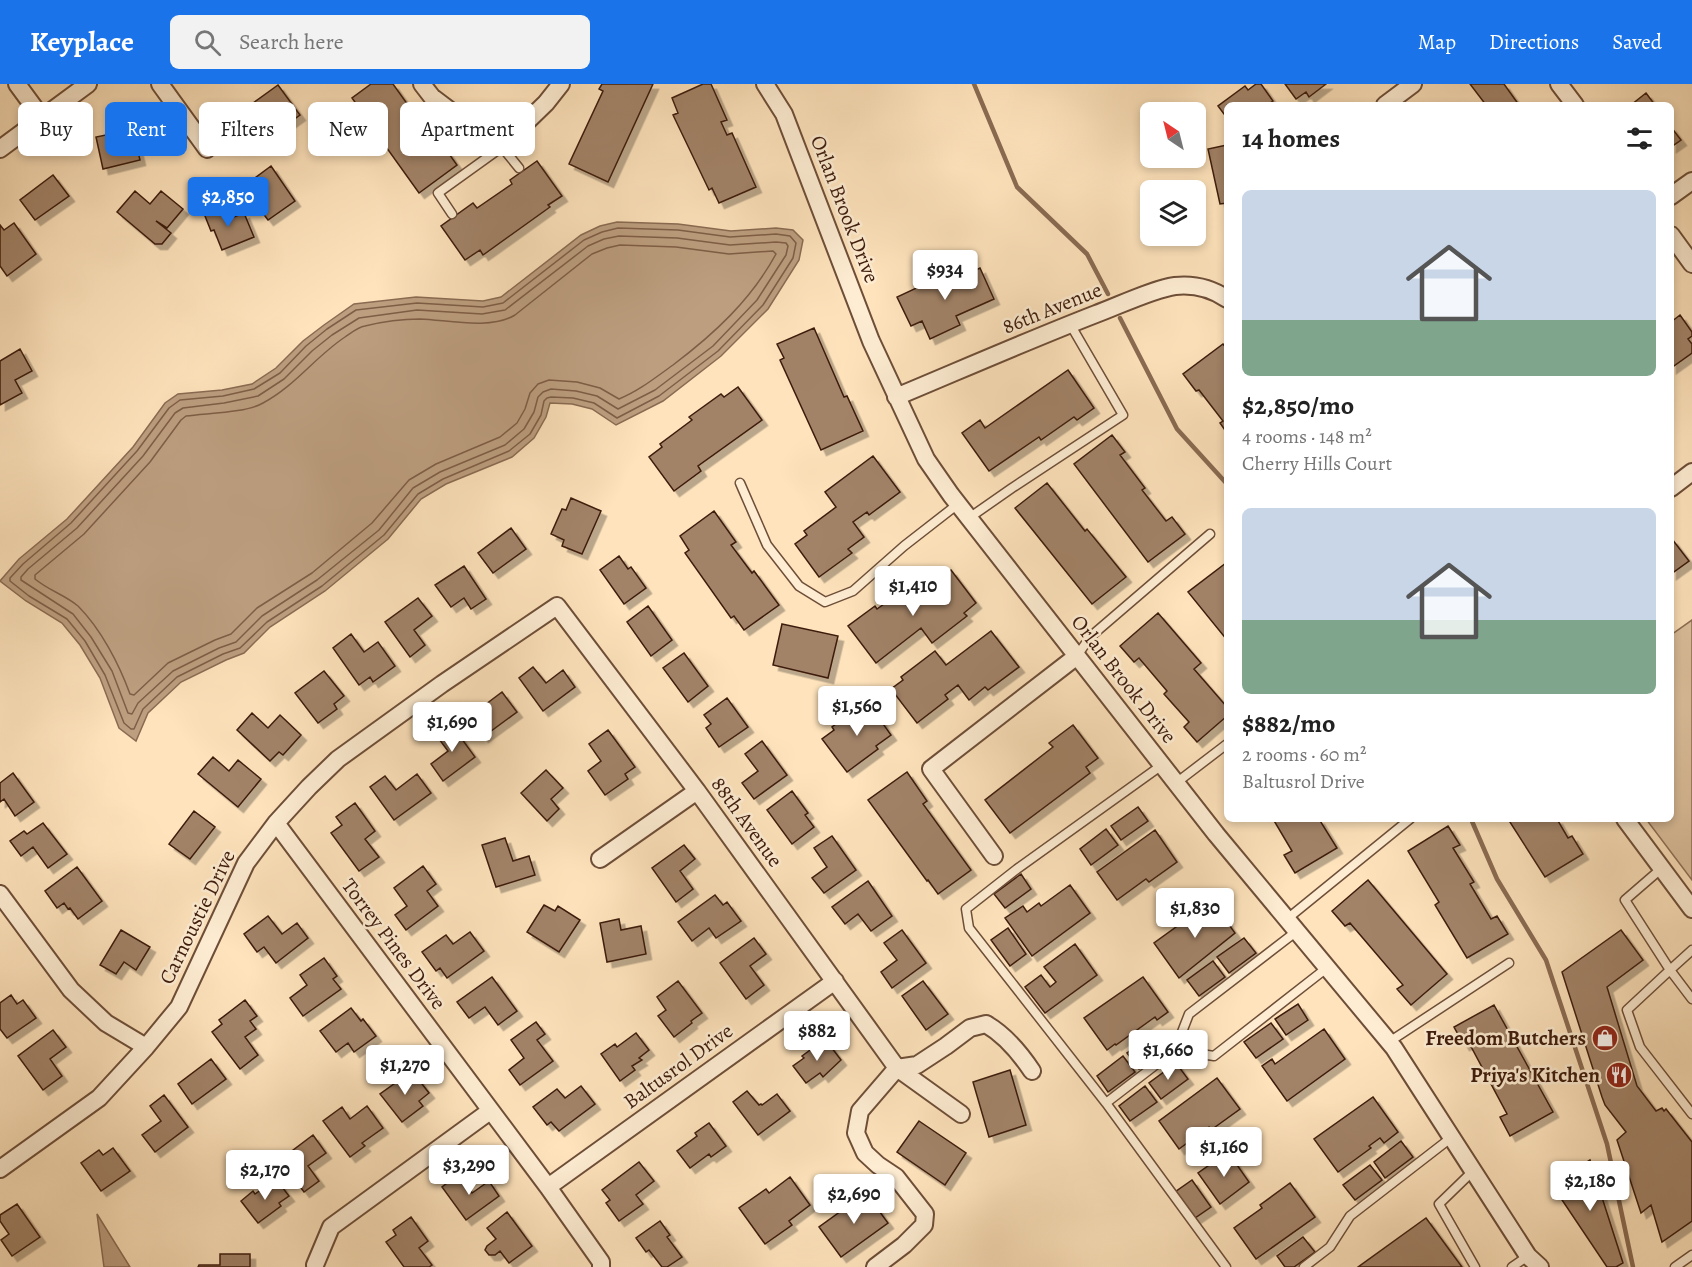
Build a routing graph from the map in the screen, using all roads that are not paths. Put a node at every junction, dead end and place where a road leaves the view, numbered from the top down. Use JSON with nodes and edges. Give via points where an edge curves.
{"nodes":[{"id":1,"x":17,"y":84,"type":"edge"},
{"id":2,"x":88,"y":84,"type":"edge"},
{"id":3,"x":160,"y":84,"type":"edge"},
{"id":4,"x":422,"y":84,"type":"edge"},
{"id":5,"x":561,"y":84,"type":"edge"},
{"id":6,"x":765,"y":84,"type":"edge"},
{"id":7,"x":1413,"y":84,"type":"edge"},
{"id":8,"x":1559,"y":84,"type":"edge"},
{"id":9,"x":30,"y":102,"type":"edge"},
{"id":10,"x":64,"y":102,"type":"edge"},
{"id":11,"x":439,"y":102,"type":"edge"},
{"id":12,"x":1389,"y":102,"type":"edge"},
{"id":13,"x":1573,"y":102,"type":"edge"},
{"id":14,"x":535,"y":114,"type":"edge"},
{"id":15,"x":18,"y":136,"type":"edge"},
{"id":16,"x":199,"y":138,"type":"edge"},
{"id":17,"x":0,"y":149,"type":"edge"},
{"id":18,"x":485,"y":156,"type":"edge"},
{"id":19,"x":513,"y":156,"type":"edge"},
{"id":20,"x":519,"y":168,"type":"dead end"},
{"id":21,"x":1692,"y":181,"type":"edge"},
{"id":22,"x":1674,"y":194,"type":"edge"},
{"id":23,"x":452,"y":214,"type":"dead end"},
{"id":24,"x":1674,"y":239,"type":"edge"},
{"id":25,"x":1692,"y":264,"type":"edge"},
{"id":26,"x":1224,"y":297,"type":"edge"},
{"id":27,"x":1070,"y":324,"type":"junction"},
{"id":28,"x":896,"y":397,"type":"junction"},
{"id":29,"x":1692,"y":472,"type":"edge"},
{"id":30,"x":740,"y":483,"type":"dead end"},
{"id":31,"x":1674,"y":486,"type":"edge"},
{"id":32,"x":958,"y":504,"type":"junction"},
{"id":33,"x":969,"y":518,"type":"junction"},
{"id":34,"x":1210,"y":534,"type":"dead end"},
{"id":35,"x":557,"y":606,"type":"joint"},
{"id":36,"x":1077,"y":656,"type":"junction"},
{"id":37,"x":1224,"y":746,"type":"edge"},
{"id":38,"x":1162,"y":765,"type":"junction"},
{"id":39,"x":1176,"y":783,"type":"junction"},
{"id":40,"x":697,"y":791,"type":"junction"},
{"id":41,"x":1407,"y":822,"type":"edge"},
{"id":42,"x":1627,"y":822,"type":"edge"},
{"id":43,"x":276,"y":823,"type":"junction"},
{"id":44,"x":994,"y":856,"type":"dead end"},
{"id":45,"x":600,"y":859,"type":"dead end"},
{"id":46,"x":1662,"y":868,"type":"junction"},
{"id":47,"x":0,"y":894,"type":"edge"},
{"id":48,"x":1692,"y":909,"type":"edge"},
{"id":49,"x":1292,"y":925,"type":"junction"},
{"id":50,"x":1692,"y":950,"type":"edge"},
{"id":51,"x":1509,"y":963,"type":"dead end"},
{"id":52,"x":1328,"y":967,"type":"junction"},
{"id":53,"x":1671,"y":970,"type":"junction"},
{"id":54,"x":835,"y":981,"type":"junction"},
{"id":55,"x":1692,"y":999,"type":"edge"},
{"id":56,"x":1389,"y":1042,"type":"junction"},
{"id":57,"x":146,"y":1047,"type":"junction"},
{"id":58,"x":1175,"y":1050,"type":"junction"},
{"id":59,"x":897,"y":1068,"type":"junction"},
{"id":60,"x":1032,"y":1071,"type":"dead end"},
{"id":61,"x":1106,"y":1102,"type":"junction"},
{"id":62,"x":490,"y":1111,"type":"junction"},
{"id":63,"x":961,"y":1114,"type":"dead end"},
{"id":64,"x":1692,"y":1114,"type":"edge"},
{"id":65,"x":1452,"y":1137,"type":"junction"},
{"id":66,"x":0,"y":1170,"type":"edge"},
{"id":67,"x":1473,"y":1171,"type":"junction"},
{"id":68,"x":548,"y":1187,"type":"junction"},
{"id":69,"x":1692,"y":1255,"type":"edge"},
{"id":70,"x":1529,"y":1261,"type":"edge"},
{"id":71,"x":315,"y":1265,"type":"dead end"},
{"id":72,"x":601,"y":1267,"type":"edge"},
{"id":73,"x":875,"y":1267,"type":"edge"},
{"id":74,"x":1226,"y":1267,"type":"edge"},
{"id":75,"x":1304,"y":1267,"type":"edge"},
{"id":76,"x":1475,"y":1267,"type":"edge"},
{"id":77,"x":1512,"y":1267,"type":"edge"},
{"id":78,"x":1540,"y":1267,"type":"edge"},
{"id":79,"x":1675,"y":1267,"type":"edge"}],
"edges":[{"from":1,"to":9,"type":"street"},
{"from":2,"to":10,"type":"street"},
{"from":3,"to":16,"type":"street"},
{"from":4,"to":11,"type":"street"},
{"from":5,"to":14,"type":"street"},
{"from":6,"to":28,"type":"street","name":"Orlan Brook Drive","via":[[784,114]]},
{"from":7,"to":12,"type":"street"},
{"from":8,"to":13,"type":"street"},
{"from":15,"to":17,"type":"street"},
{"from":18,"to":23,"type":"lane","via":[[438,193]]},
{"from":19,"to":20,"type":"lane"},
{"from":21,"to":22,"type":"street"},
{"from":24,"to":25,"type":"street"},
{"from":26,"to":27,"type":"street","name":"86th Avenue","via":[[1202,288],[1173,286]]},
{"from":27,"to":28,"type":"street","name":"86th Avenue"},
{"from":27,"to":33,"type":"lane","via":[[1123,415]]},
{"from":28,"to":32,"type":"street","name":"Orlan Brook Drive","via":[[926,459]]},
{"from":29,"to":31,"type":"street"},
{"from":30,"to":32,"type":"lane","via":[[767,545],[799,586],[825,602],[853,591]]},
{"from":32,"to":33,"type":"street","name":"Orlan Brook Drive"},
{"from":33,"to":36,"type":"street","name":"Orlan Brook Drive"},
{"from":34,"to":36,"type":"lane","via":[[1090,637]]},
{"from":35,"to":40,"type":"street","name":"88th Avenue"},
{"from":35,"to":43,"type":"street","name":"Carnoustie Drive","via":[[338,759]]},
{"from":36,"to":38,"type":"street","name":"Orlan Brook Drive"},
{"from":36,"to":44,"type":"street","via":[[931,769]]},
{"from":37,"to":39,"type":"lane"},
{"from":38,"to":39,"type":"street","name":"Orlan Brook Drive"},
{"from":38,"to":61,"type":"lane","via":[[966,909],[969,928]]},
{"from":39,"to":49,"type":"street","name":"Orlan Brook Drive"},
{"from":40,"to":45,"type":"street"},
{"from":40,"to":54,"type":"street","name":"88th Avenue"},
{"from":41,"to":49,"type":"lane"},
{"from":42,"to":46,"type":"street"},
{"from":43,"to":57,"type":"street","name":"Carnoustie Drive","via":[[246,863],[179,1006]]},
{"from":43,"to":62,"type":"street","name":"Torrey Pines Drive"},
{"from":46,"to":48,"type":"street"},
{"from":46,"to":53,"type":"lane","via":[[1626,900]]},
{"from":47,"to":57,"type":"street","via":[[71,990],[106,1023]]},
{"from":49,"to":52,"type":"street","name":"Orlan Brook Drive"},
{"from":49,"to":58,"type":"lane","via":[[1189,1014]]},
{"from":50,"to":53,"type":"lane"},
{"from":51,"to":56,"type":"lane"},
{"from":52,"to":56,"type":"street","name":"Orlan Brook Drive"},
{"from":52,"to":58,"type":"lane","via":[[1214,1056]]},
{"from":53,"to":55,"type":"lane"},
{"from":53,"to":64,"type":"lane","via":[[1627,1010],[1640,1047]]},
{"from":54,"to":59,"type":"street","name":"88th Avenue"},
{"from":54,"to":68,"type":"street","name":"Baltusrol Drive"},
{"from":56,"to":65,"type":"street","name":"Orlan Brook Drive"},
{"from":57,"to":66,"type":"street","name":"Carnoustie Drive","via":[[99,1098]]},
{"from":58,"to":61,"type":"lane"},
{"from":59,"to":60,"type":"street","via":[[917,1065],[970,1028],[986,1024],[1023,1057]]},
{"from":59,"to":63,"type":"street","name":"88th Avenue"},
{"from":59,"to":73,"type":"street","via":[[860,1111],[856,1133],[865,1153],[896,1177],[926,1214],[924,1225]]},
{"from":61,"to":74,"type":"lane"},
{"from":62,"to":68,"type":"street","name":"Torrey Pines Drive"},
{"from":62,"to":71,"type":"street","via":[[331,1227]]},
{"from":65,"to":67,"type":"street","name":"Orlan Brook Drive"},
{"from":65,"to":75,"type":"lane","via":[[1350,1216],[1330,1247]]},
{"from":67,"to":70,"type":"street","name":"Orlan Brook Drive"},
{"from":67,"to":76,"type":"lane","via":[[1439,1204]]},
{"from":68,"to":72,"type":"street","name":"Torrey Pines Drive"},
{"from":69,"to":79,"type":"lane"},
{"from":70,"to":77,"type":"lane"},
{"from":70,"to":78,"type":"street","name":"Orlan Brook Drive"}]}
